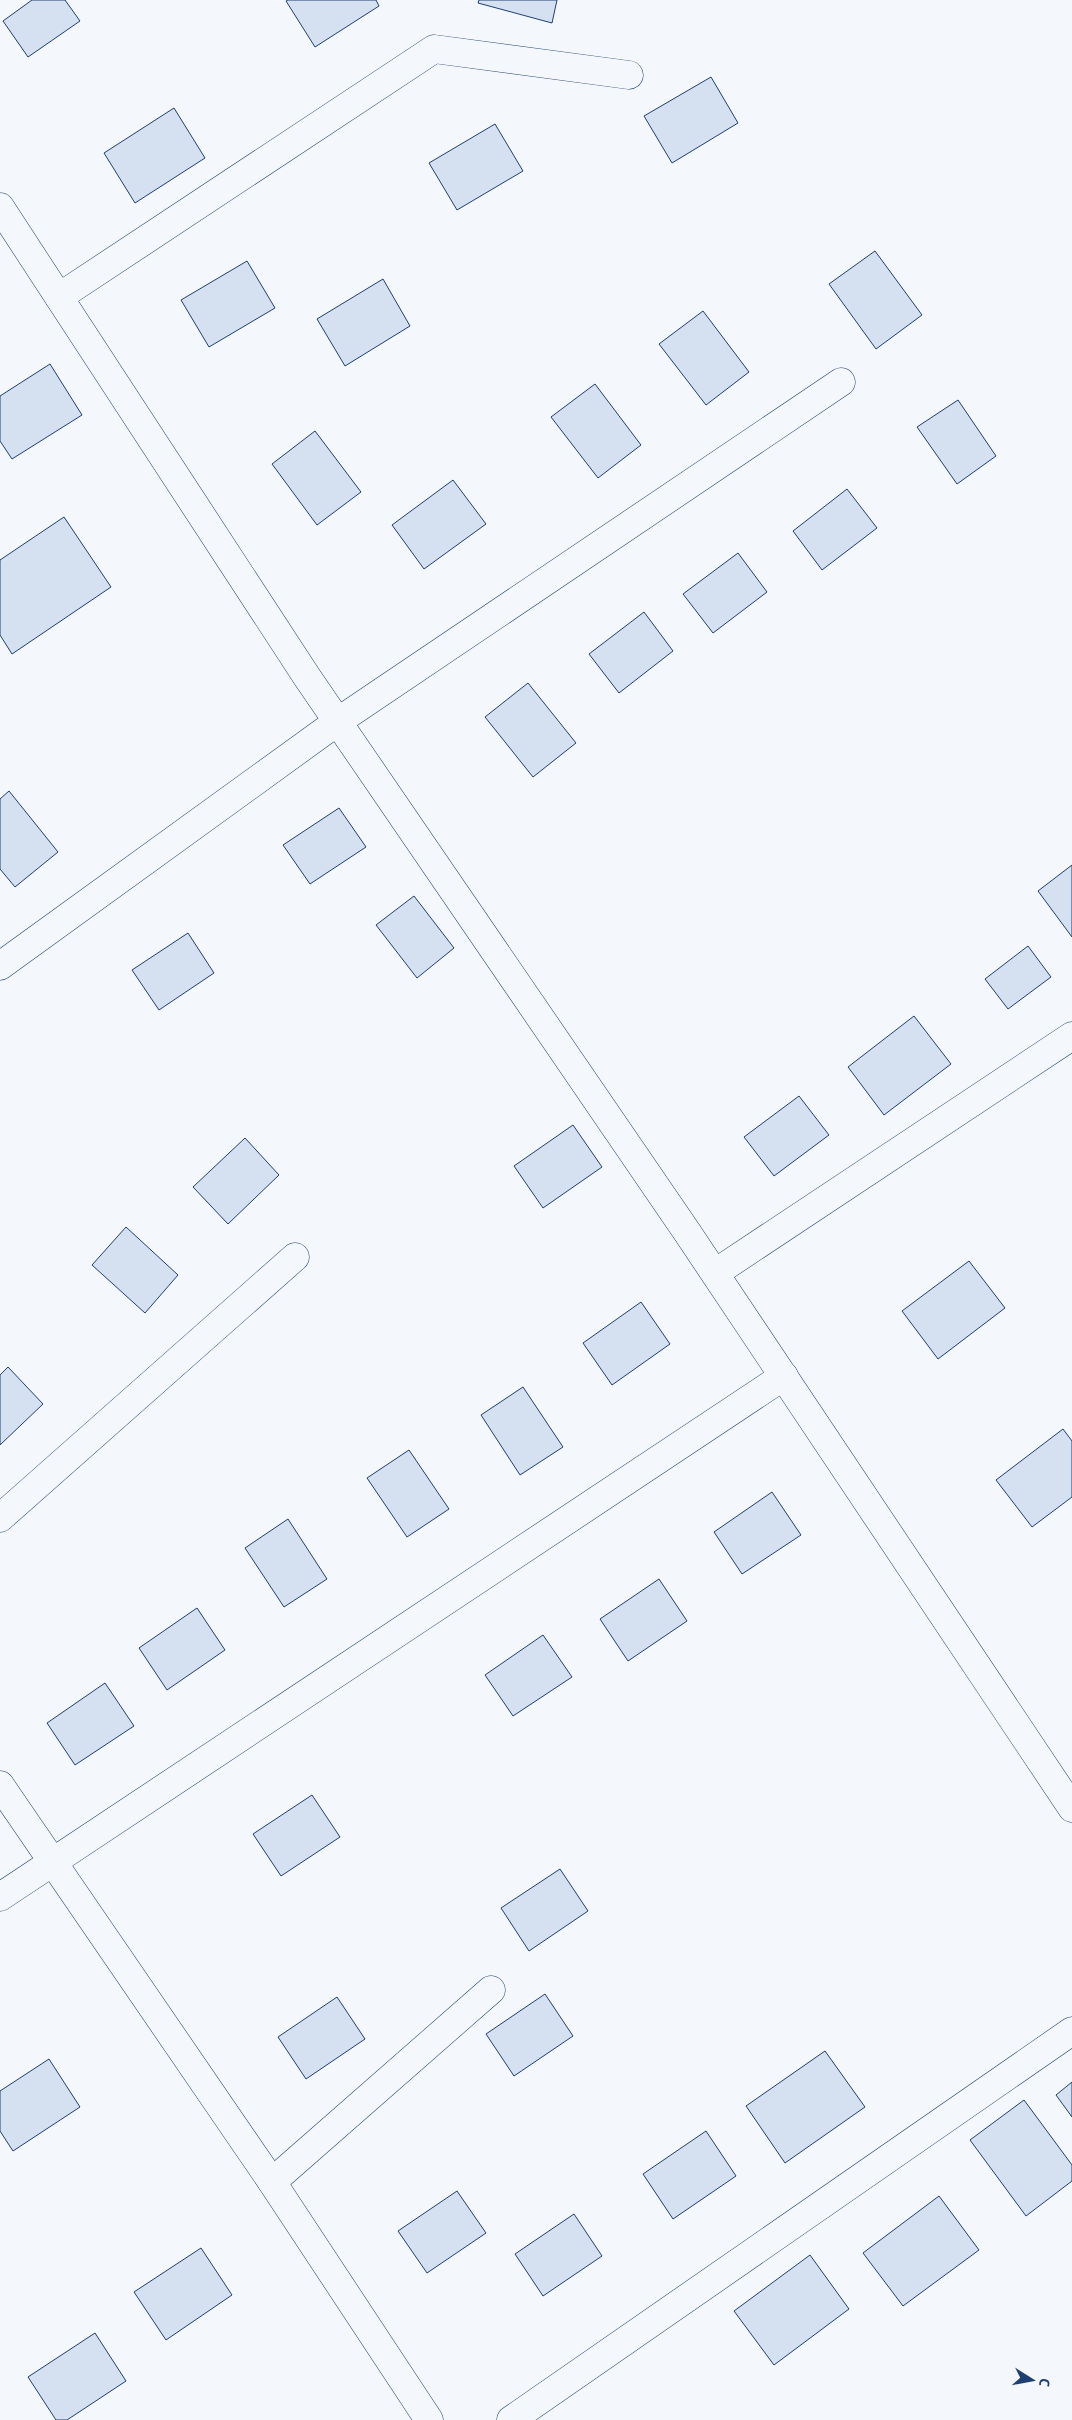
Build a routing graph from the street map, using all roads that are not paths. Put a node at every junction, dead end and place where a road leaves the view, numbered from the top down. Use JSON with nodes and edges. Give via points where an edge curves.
{"nodes":[{"id":1,"x":629,"y":75,"type":"dead end"},
{"id":2,"x":0,"y":207,"type":"edge"},
{"id":3,"x":59,"y":297,"type":"junction"},
{"id":4,"x":841,"y":382,"type":"dead end"},
{"id":5,"x":337,"y":722,"type":"junction"},
{"id":6,"x":0,"y":966,"type":"edge"},
{"id":7,"x":1072,"y":1036,"type":"edge"},
{"id":8,"x":295,"y":1258,"type":"dead end"},
{"id":9,"x":715,"y":1273,"type":"junction"},
{"id":10,"x":784,"y":1376,"type":"junction"},
{"id":11,"x":0,"y":1518,"type":"edge"},
{"id":12,"x":0,"y":1785,"type":"edge"},
{"id":13,"x":1072,"y":1808,"type":"edge"},
{"id":14,"x":51,"y":1862,"type":"junction"},
{"id":15,"x":0,"y":1897,"type":"edge"},
{"id":16,"x":491,"y":1990,"type":"dead end"},
{"id":17,"x":1072,"y":2031,"type":"edge"},
{"id":18,"x":272,"y":2182,"type":"junction"},
{"id":19,"x":429,"y":2420,"type":"edge"},
{"id":20,"x":512,"y":2420,"type":"edge"}],
"edges":[{"from":1,"to":3,"type":"street","via":[[434,49]]},
{"from":2,"to":3,"type":"street"},
{"from":3,"to":5,"type":"street"},
{"from":4,"to":5,"type":"street"},
{"from":5,"to":6,"type":"street"},
{"from":5,"to":9,"type":"street"},
{"from":7,"to":9,"type":"street"},
{"from":8,"to":11,"type":"street"},
{"from":9,"to":10,"type":"street"},
{"from":10,"to":13,"type":"street"},
{"from":10,"to":14,"type":"street"},
{"from":12,"to":14,"type":"street"},
{"from":14,"to":15,"type":"street"},
{"from":14,"to":18,"type":"street"},
{"from":16,"to":18,"type":"street"},
{"from":17,"to":20,"type":"street"},
{"from":18,"to":19,"type":"street"}]}
